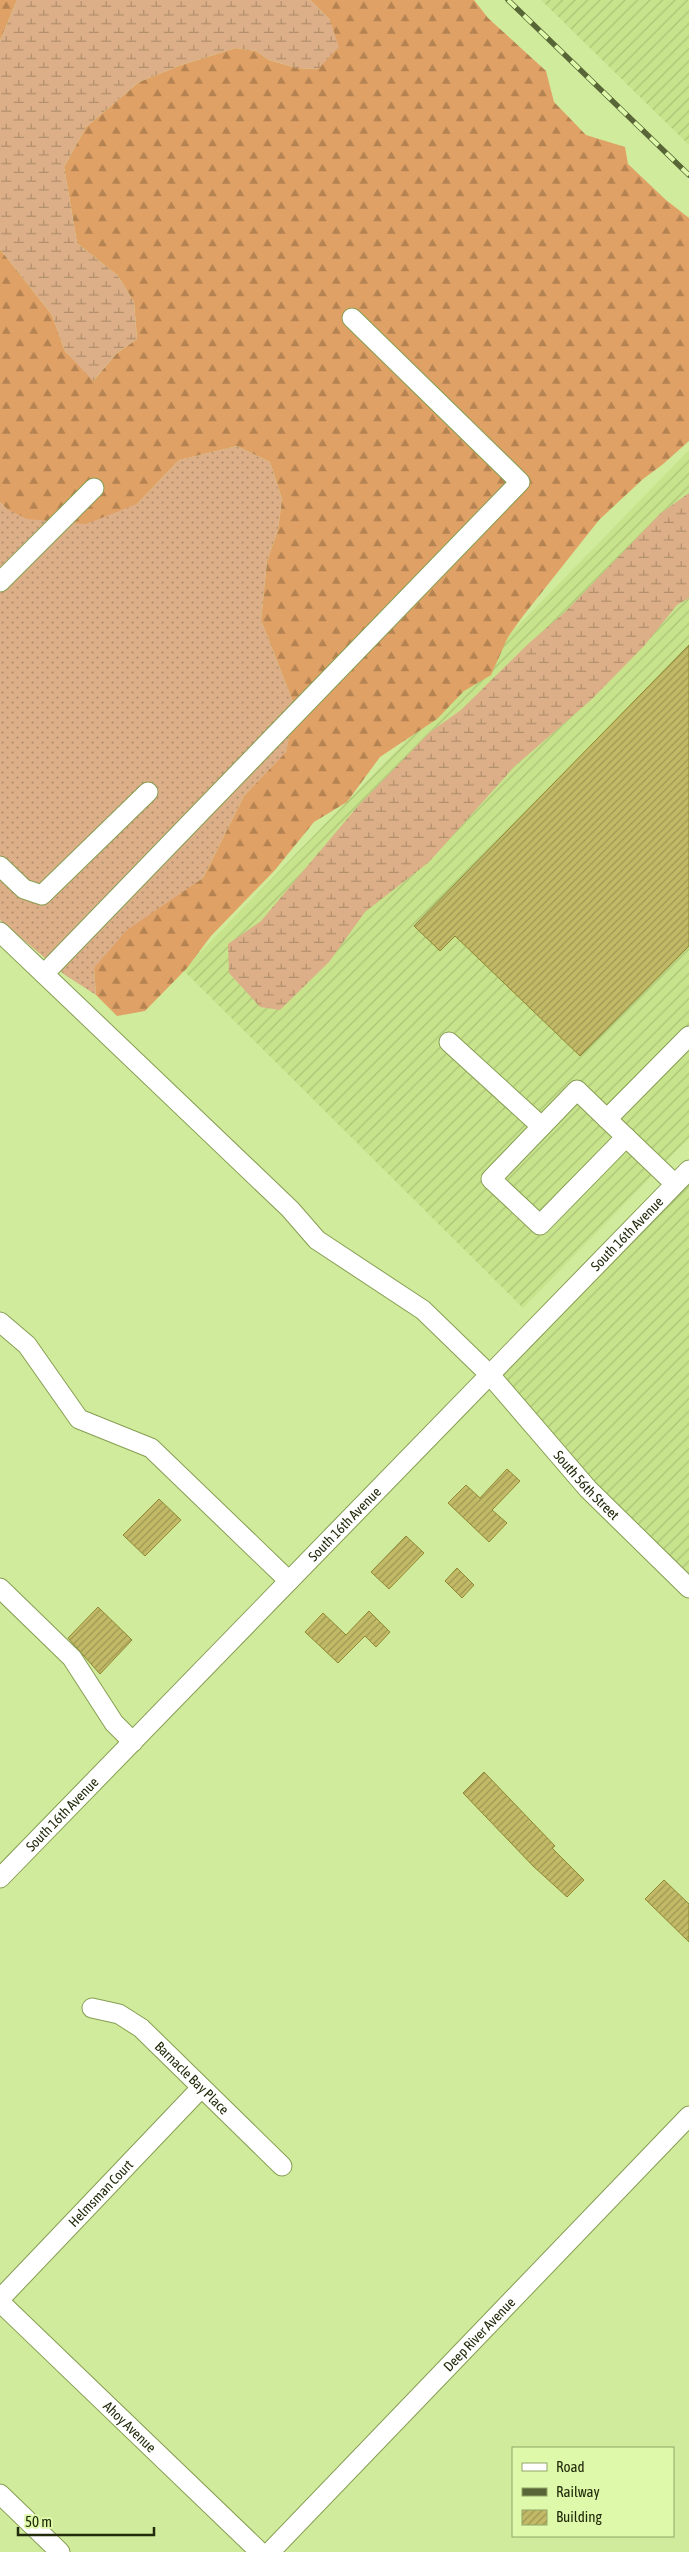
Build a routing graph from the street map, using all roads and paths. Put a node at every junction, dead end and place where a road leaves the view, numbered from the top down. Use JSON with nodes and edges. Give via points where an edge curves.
{"nodes":[{"id":1,"x":352,"y":318,"type":"dead end"},
{"id":2,"x":94,"y":488,"type":"dead end"},
{"id":3,"x":0,"y":582,"type":"edge"},
{"id":4,"x":148,"y":792,"type":"dead end"},
{"id":5,"x":0,"y":866,"type":"edge"},
{"id":6,"x":0,"y":932,"type":"edge"},
{"id":7,"x":44,"y":974,"type":"junction"},
{"id":8,"x":689,"y":1036,"type":"edge"},
{"id":9,"x":449,"y":1042,"type":"dead end"},
{"id":10,"x":607,"y":1119,"type":"junction"},
{"id":11,"x":541,"y":1126,"type":"junction"},
{"id":12,"x":626,"y":1137,"type":"junction"},
{"id":13,"x":689,"y":1170,"type":"edge"},
{"id":14,"x":675,"y":1184,"type":"junction"},
{"id":15,"x":0,"y":1322,"type":"edge"},
{"id":16,"x":490,"y":1375,"type":"junction"},
{"id":17,"x":289,"y":1581,"type":"junction"},
{"id":18,"x":0,"y":1588,"type":"edge"},
{"id":19,"x":689,"y":1588,"type":"edge"},
{"id":20,"x":133,"y":1742,"type":"junction"},
{"id":21,"x":0,"y":1878,"type":"edge"},
{"id":22,"x":92,"y":2008,"type":"dead end"},
{"id":23,"x":201,"y":2088,"type":"junction"},
{"id":24,"x":689,"y":2116,"type":"edge"},
{"id":25,"x":282,"y":2166,"type":"dead end"},
{"id":26,"x":0,"y":2300,"type":"edge"},
{"id":27,"x":0,"y":2494,"type":"edge"},
{"id":28,"x":60,"y":2552,"type":"edge"},
{"id":29,"x":260,"y":2552,"type":"edge"},
{"id":30,"x":270,"y":2552,"type":"edge"}],
"edges":[{"from":1,"to":7,"type":"street","via":[[520,482]]},
{"from":2,"to":3,"type":"street"},
{"from":4,"to":5,"type":"street","via":[[42,894],[24,889]]},
{"from":6,"to":7,"type":"street","name":"South 56th Street"},
{"from":7,"to":16,"type":"street","name":"South 56th Street","via":[[290,1209],[317,1240],[423,1310]]},
{"from":8,"to":10,"type":"street"},
{"from":9,"to":11,"type":"street"},
{"from":10,"to":11,"type":"street","via":[[577,1090]]},
{"from":10,"to":12,"type":"street"},
{"from":11,"to":12,"type":"street","via":[[491,1179],[540,1225]]},
{"from":12,"to":14,"type":"street"},
{"from":13,"to":14,"type":"street","name":"South 16th Avenue"},
{"from":14,"to":16,"type":"street","name":"South 16th Avenue"},
{"from":15,"to":17,"type":"street","via":[[27,1345],[79,1420],[151,1448]]},
{"from":16,"to":17,"type":"street","name":"South 16th Avenue"},
{"from":16,"to":19,"type":"street","name":"South 56th Street","via":[[588,1489]]},
{"from":17,"to":20,"type":"street","name":"South 16th Avenue"},
{"from":18,"to":20,"type":"street","via":[[72,1658],[114,1724]]},
{"from":20,"to":21,"type":"street","name":"South 16th Avenue"},
{"from":22,"to":23,"type":"street","name":"Barnacle Bay Place","via":[[119,2014],[141,2028]]},
{"from":23,"to":25,"type":"street","name":"Barnacle Bay Place"},
{"from":23,"to":26,"type":"street","name":"Helmsman Court"},
{"from":24,"to":30,"type":"street","name":"Deep River Avenue"},
{"from":26,"to":29,"type":"street","name":"Ahoy Avenue"},
{"from":27,"to":28,"type":"street"}]}
